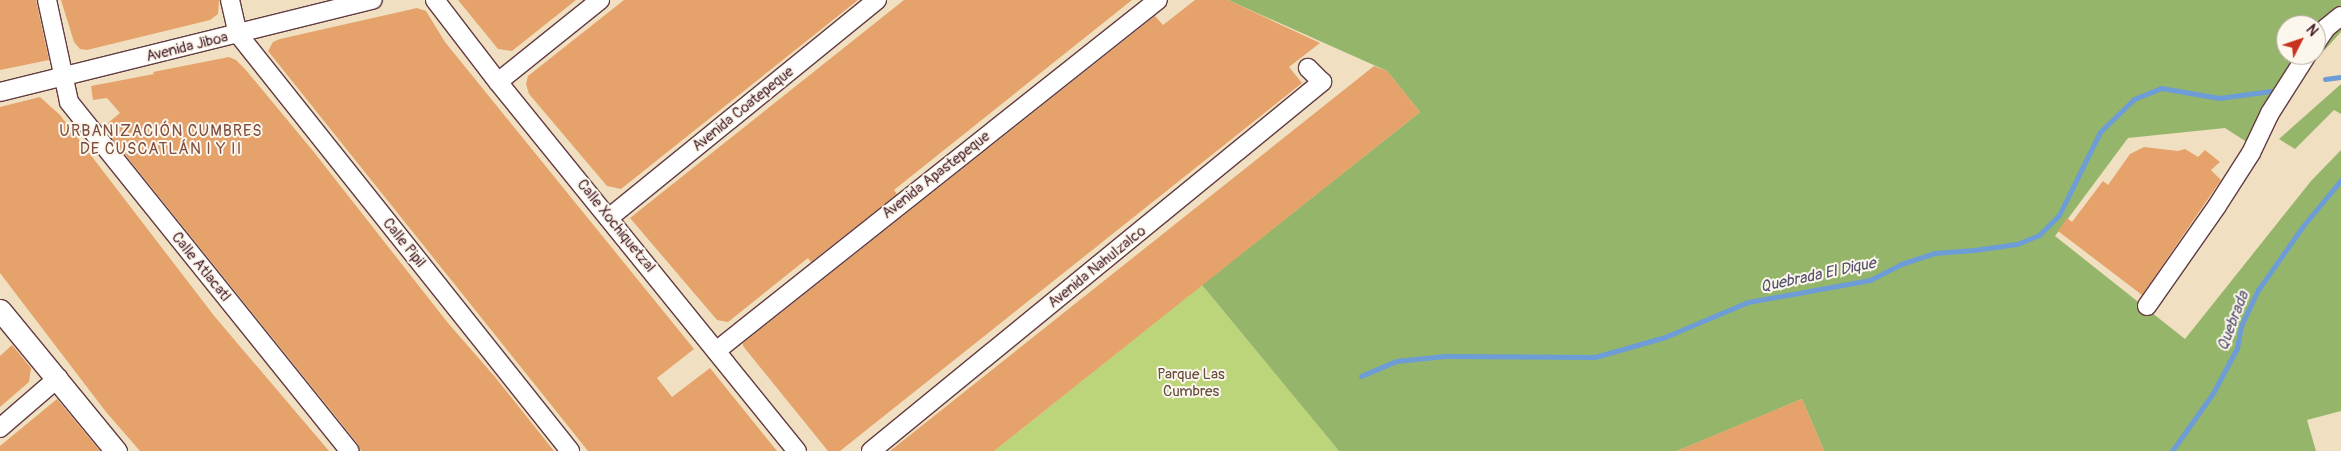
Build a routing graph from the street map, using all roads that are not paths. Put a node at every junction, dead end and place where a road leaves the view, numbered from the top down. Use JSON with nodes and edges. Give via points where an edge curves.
{"nodes":[{"id":1,"x":47,"y":0,"type":"edge"},
{"id":2,"x":230,"y":0,"type":"edge"},
{"id":3,"x":373,"y":0,"type":"edge"},
{"id":4,"x":435,"y":0,"type":"edge"},
{"id":5,"x":600,"y":0,"type":"edge"},
{"id":6,"x":877,"y":0,"type":"edge"},
{"id":7,"x":1158,"y":0,"type":"edge"},
{"id":8,"x":2341,"y":16,"type":"edge"},
{"id":9,"x":2326,"y":28,"type":"edge"},
{"id":10,"x":238,"y":34,"type":"junction"},
{"id":11,"x":2301,"y":65,"type":"edge"},
{"id":12,"x":1308,"y":68,"type":"dead end"},
{"id":13,"x":64,"y":78,"type":"junction"},
{"id":14,"x":498,"y":82,"type":"junction"},
{"id":15,"x":0,"y":92,"type":"edge"},
{"id":16,"x":610,"y":217,"type":"junction"},
{"id":17,"x":2147,"y":306,"type":"dead end"},
{"id":18,"x":0,"y":310,"type":"edge"},
{"id":19,"x":716,"y":351,"type":"junction"},
{"id":20,"x":58,"y":378,"type":"junction"},
{"id":21,"x":0,"y":428,"type":"edge"},
{"id":22,"x":116,"y":451,"type":"edge"},
{"id":23,"x":350,"y":451,"type":"edge"},
{"id":24,"x":570,"y":451,"type":"edge"},
{"id":25,"x":797,"y":451,"type":"edge"},
{"id":26,"x":871,"y":451,"type":"edge"}],
"edges":[{"from":1,"to":13,"type":"street","name":"Calle Atlacatl"},
{"from":2,"to":10,"type":"street"},
{"from":3,"to":10,"type":"street","name":"Avenida Jiboa"},
{"from":4,"to":14,"type":"street","name":"Calle Xochiquetzal"},
{"from":5,"to":14,"type":"street"},
{"from":6,"to":16,"type":"street","name":"Avenida Coatepeque"},
{"from":7,"to":19,"type":"street","name":"Avenida Apastepeque"},
{"from":8,"to":9,"type":"street"},
{"from":10,"to":13,"type":"street","name":"Avenida Jiboa"},
{"from":10,"to":24,"type":"street","name":"Calle Pipil"},
{"from":11,"to":17,"type":"street","via":[[2270,113],[2251,153]]},
{"from":12,"to":26,"type":"street","name":"Avenida Nahulzalco","via":[[1322,82]]},
{"from":13,"to":15,"type":"street","name":"Avenida Jiboa"},
{"from":13,"to":23,"type":"street","name":"Calle Atlacatl","via":[[69,102]]},
{"from":14,"to":16,"type":"street","name":"Calle Xochiquetzal"},
{"from":16,"to":19,"type":"street","name":"Calle Xochiquetzal"},
{"from":18,"to":20,"type":"main road"},
{"from":19,"to":25,"type":"street","name":"Calle Xochiquetzal"},
{"from":20,"to":21,"type":"street"},
{"from":20,"to":22,"type":"main road"}]}
